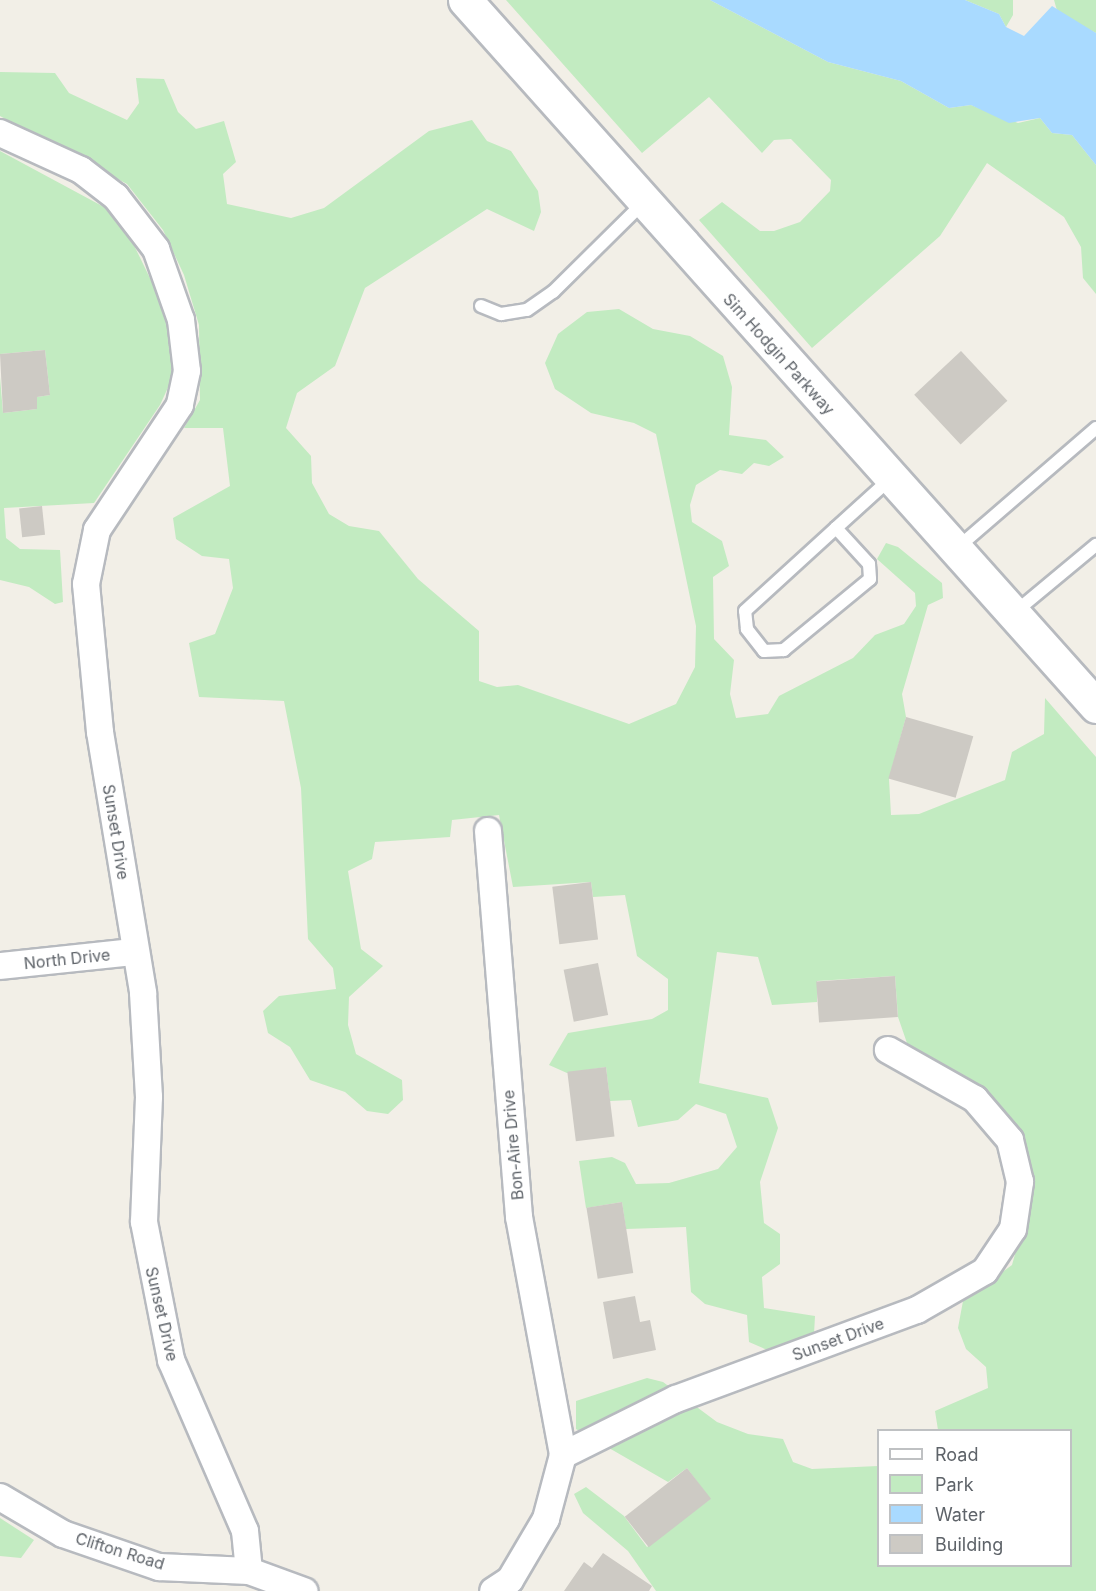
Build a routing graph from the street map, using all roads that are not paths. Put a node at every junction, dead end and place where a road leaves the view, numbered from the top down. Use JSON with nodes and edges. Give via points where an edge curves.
{"nodes":[{"id":1,"x":465,"y":0,"type":"edge"},
{"id":2,"x":0,"y":133,"type":"edge"},
{"id":3,"x":644,"y":202,"type":"junction"},
{"id":4,"x":481,"y":306,"type":"dead end"},
{"id":5,"x":1096,"y":429,"type":"edge"},
{"id":6,"x":890,"y":479,"type":"junction"},
{"id":7,"x":836,"y":528,"type":"junction"},
{"id":8,"x":1096,"y":545,"type":"edge"},
{"id":9,"x":955,"y":550,"type":"junction"},
{"id":10,"x":1013,"y":614,"type":"junction"},
{"id":11,"x":1096,"y":706,"type":"edge"},
{"id":12,"x":488,"y":831,"type":"dead end"},
{"id":13,"x":134,"y":952,"type":"junction"},
{"id":14,"x":0,"y":966,"type":"edge"},
{"id":15,"x":888,"y":1050,"type":"dead end"},
{"id":16,"x":563,"y":1455,"type":"junction"},
{"id":17,"x":0,"y":1497,"type":"edge"},
{"id":18,"x":249,"y":1571,"type":"junction"},
{"id":19,"x":304,"y":1591,"type":"edge"},
{"id":20,"x":493,"y":1591,"type":"edge"}],
"edges":[{"from":1,"to":3,"type":"street","name":"Sim Hodgin Parkway"},
{"from":2,"to":13,"type":"street","name":"Sunset Drive","via":[[81,170],[116,197],[156,249],[181,320],[187,371],[180,405],[97,530],[86,584],[100,732]]},
{"from":3,"to":4,"type":"lane","via":[[553,292],[527,310],[501,314]]},
{"from":3,"to":6,"type":"street","name":"Sim Hodgin Parkway"},
{"from":5,"to":9,"type":"lane"},
{"from":6,"to":7,"type":"lane"},
{"from":6,"to":9,"type":"street","name":"Sim Hodgin Parkway"},
{"from":7,"to":7,"type":"lane","via":[[745,610],[747,629],[764,651],[784,650],[870,579],[868,564]]},
{"from":8,"to":10,"type":"lane"},
{"from":9,"to":10,"type":"street","name":"Sim Hodgin Parkway"},
{"from":10,"to":11,"type":"street","name":"Sim Hodgin Parkway"},
{"from":12,"to":16,"type":"street","name":"Bon-Aire Drive","via":[[519,1217]]},
{"from":13,"to":14,"type":"street","name":"North Drive"},
{"from":13,"to":18,"type":"street","name":"Sunset Drive","via":[[143,993],[149,1096],[144,1191],[149,1261],[171,1360],[245,1531]]},
{"from":15,"to":16,"type":"street","name":"Sunset Drive","via":[[975,1099],[1010,1140],[1020,1182],[1013,1229],[985,1271],[917,1310],[676,1399]]},
{"from":16,"to":20,"type":"street","via":[[546,1519],[510,1580]]},
{"from":17,"to":18,"type":"street","name":"Clifton Road","via":[[63,1533],[159,1567]]},
{"from":18,"to":19,"type":"street"}]}
